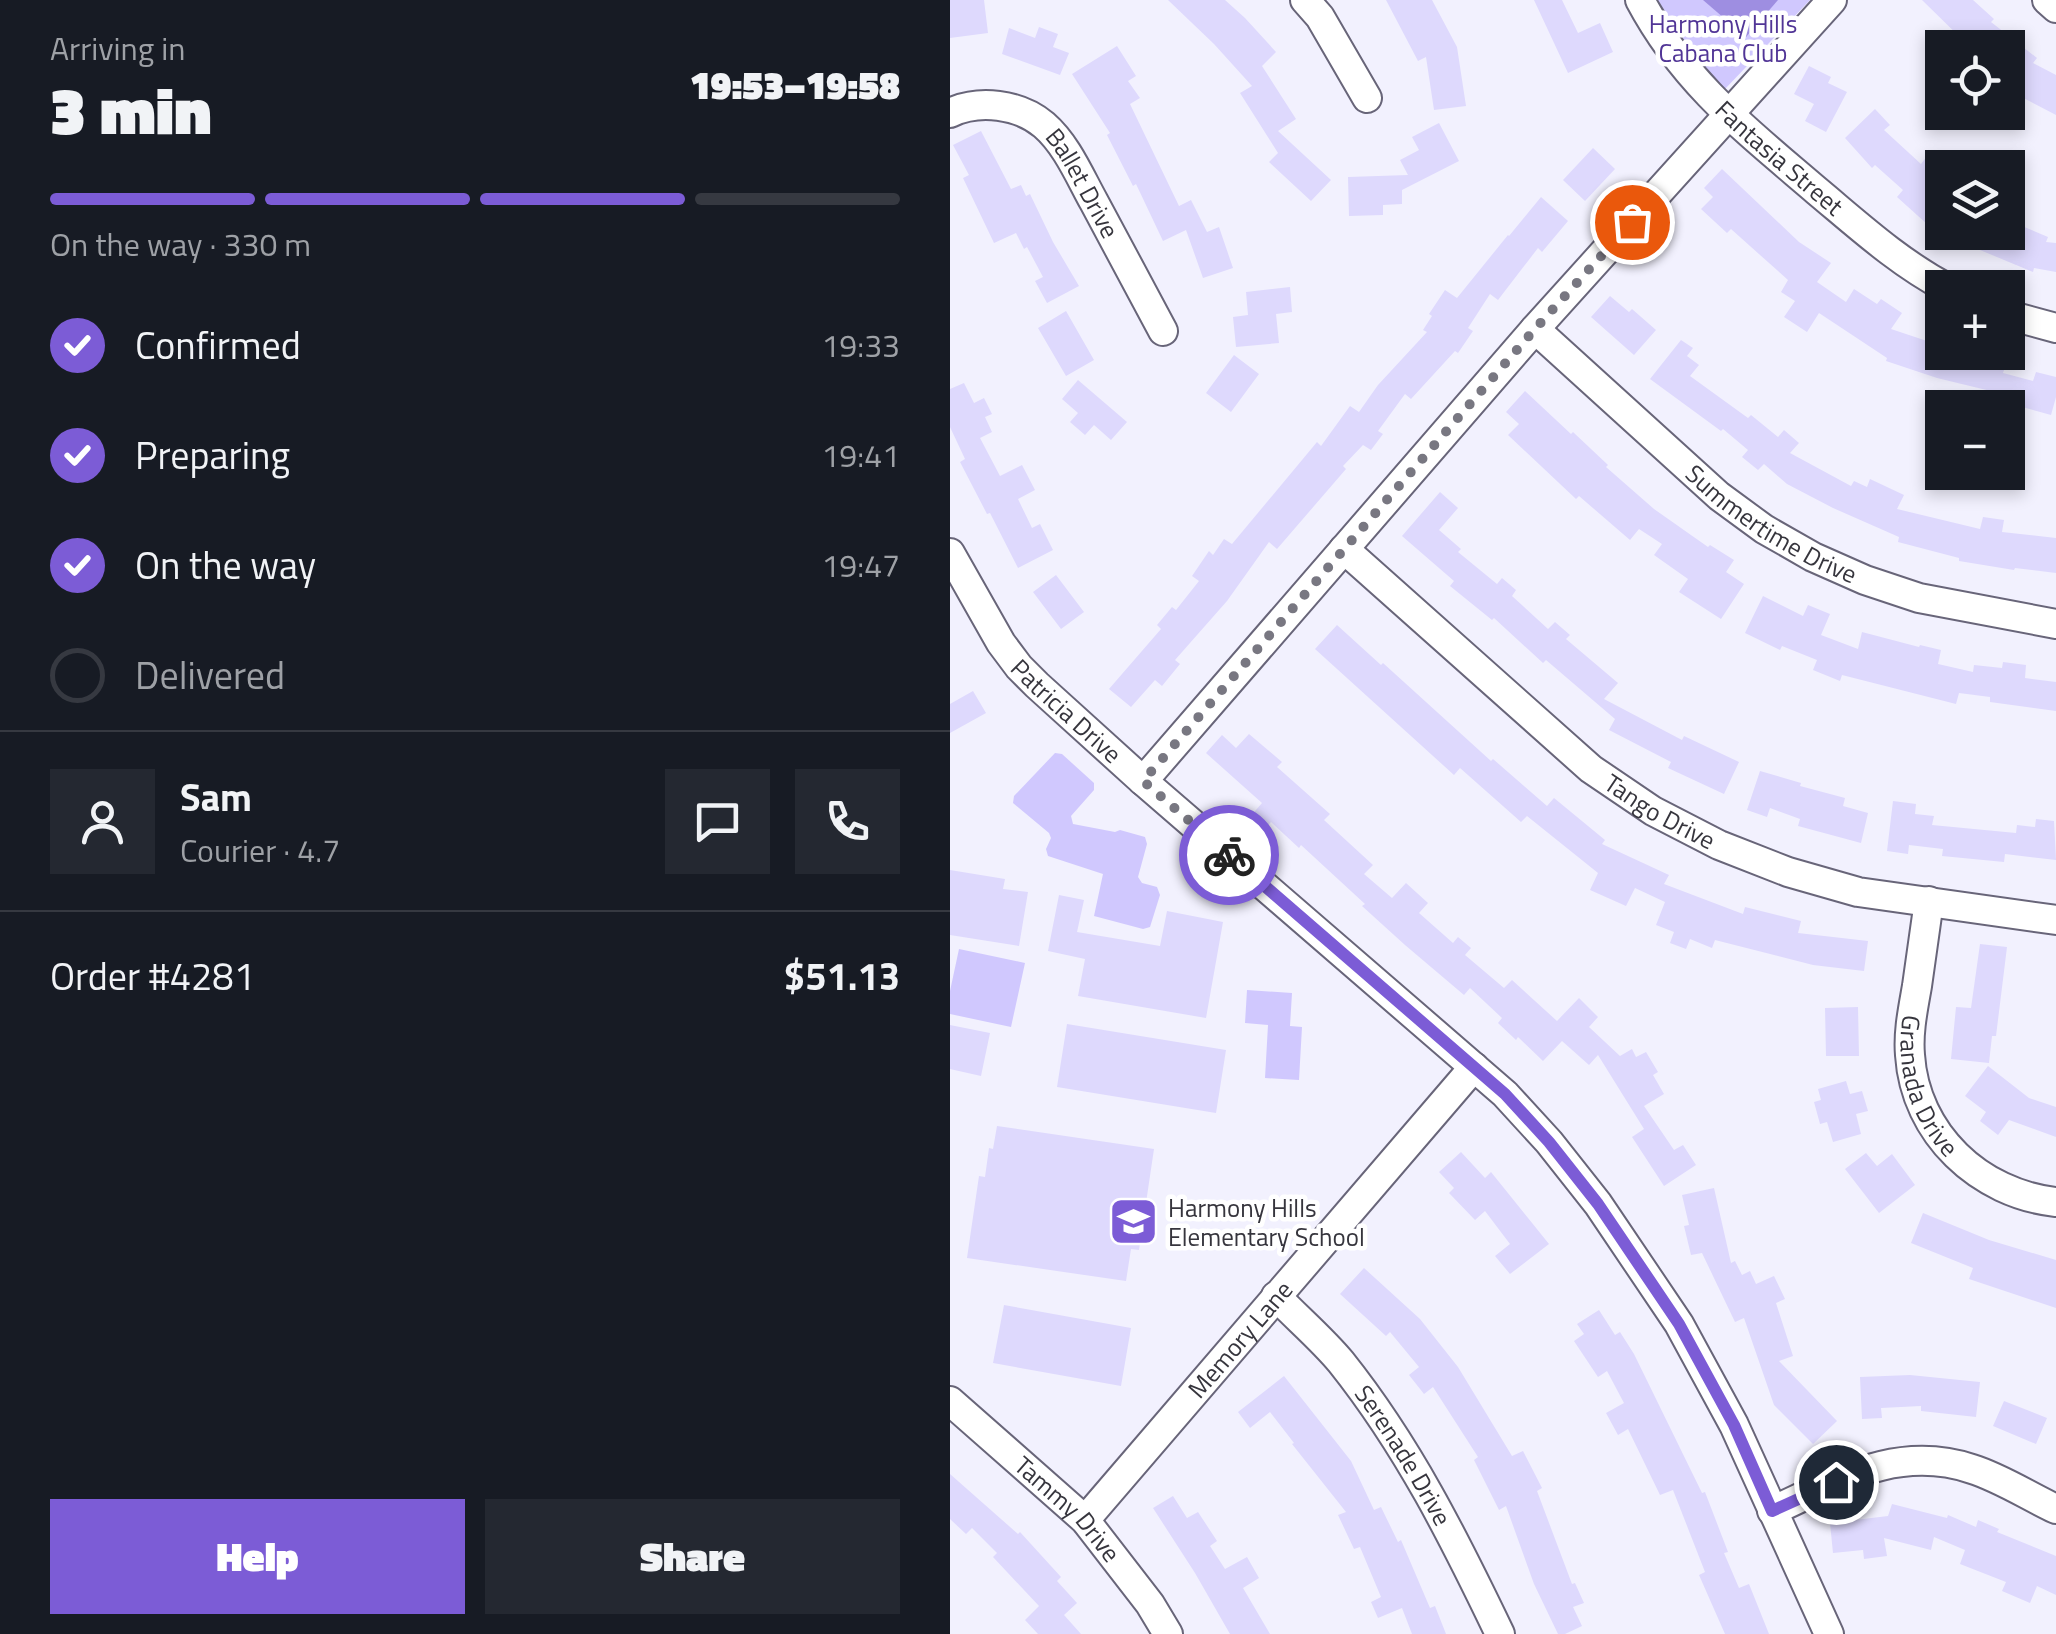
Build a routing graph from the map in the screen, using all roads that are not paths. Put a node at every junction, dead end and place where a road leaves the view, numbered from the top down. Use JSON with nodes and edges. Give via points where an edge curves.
{"nodes":[{"id":1,"x":1305,"y":0,"type":"edge"},
{"id":2,"x":1640,"y":0,"type":"edge"},
{"id":3,"x":1832,"y":0,"type":"edge"},
{"id":4,"x":2047,"y":0,"type":"edge"},
{"id":5,"x":2056,"y":8,"type":"edge"},
{"id":6,"x":1368,"y":98,"type":"dead end"},
{"id":7,"x":950,"y":113,"type":"edge"},
{"id":8,"x":1728,"y":116,"type":"junction"},
{"id":9,"x":1925,"y":274,"type":"edge"},
{"id":10,"x":2025,"y":320,"type":"edge"},
{"id":11,"x":2056,"y":328,"type":"edge"},
{"id":12,"x":1535,"y":329,"type":"junction"},
{"id":13,"x":1164,"y":331,"type":"dead end"},
{"id":14,"x":1344,"y":549,"type":"junction"},
{"id":15,"x":950,"y":552,"type":"edge"},
{"id":16,"x":2056,"y":624,"type":"edge"},
{"id":17,"x":1143,"y":781,"type":"junction"},
{"id":18,"x":1929,"y":901,"type":"junction"},
{"id":19,"x":2056,"y":920,"type":"edge"},
{"id":20,"x":1474,"y":1067,"type":"junction"},
{"id":21,"x":2056,"y":1202,"type":"edge"},
{"id":22,"x":1276,"y":1296,"type":"junction"},
{"id":23,"x":950,"y":1400,"type":"edge"},
{"id":24,"x":2053,"y":1498,"type":"edge"},
{"id":25,"x":1772,"y":1511,"type":"junction"},
{"id":26,"x":1086,"y":1520,"type":"junction"},
{"id":27,"x":1168,"y":1634,"type":"edge"},
{"id":28,"x":1500,"y":1634,"type":"edge"},
{"id":29,"x":1829,"y":1634,"type":"edge"}],
"edges":[{"from":1,"to":6,"type":"street"},
{"from":2,"to":8,"type":"street","name":"Fantasia Street","via":[[1676,59]]},
{"from":3,"to":8,"type":"street"},
{"from":4,"to":5,"type":"street"},
{"from":7,"to":13,"type":"street","name":"Ballet Drive","via":[[991,104],[1044,126],[1069,156]]},
{"from":8,"to":9,"type":"street","name":"Fantasia Street"},
{"from":8,"to":12,"type":"street"},
{"from":10,"to":11,"type":"street"},
{"from":12,"to":14,"type":"street"},
{"from":12,"to":16,"type":"street","name":"Summertime Drive","via":[[1718,496],[1813,557],[1919,598]]},
{"from":14,"to":17,"type":"street"},
{"from":14,"to":18,"type":"street","name":"Tango Drive","via":[[1591,770],[1653,810],[1788,872],[1858,892]]},
{"from":15,"to":17,"type":"street","name":"Patricia Drive","via":[[1019,667]]},
{"from":17,"to":20,"type":"street","name":"Patricia Drive"},
{"from":18,"to":19,"type":"street","name":"Tango Drive"},
{"from":18,"to":21,"type":"street","name":"Granada Drive","via":[[1910,1042],[1922,1107],[1938,1136],[1986,1180]]},
{"from":20,"to":22,"type":"street","name":"Memory Lane"},
{"from":20,"to":25,"type":"street","name":"Patricia Drive","via":[[1549,1142],[1679,1324]]},
{"from":22,"to":26,"type":"street","name":"Memory Lane"},
{"from":22,"to":28,"type":"street","name":"Serenade Drive","via":[[1339,1360],[1379,1414],[1427,1487]]},
{"from":23,"to":26,"type":"street","name":"Tammy Drive"},
{"from":24,"to":25,"type":"street","via":[[1972,1469],[1920,1460],[1867,1468]]},
{"from":25,"to":29,"type":"street","name":"Patricia Drive"},
{"from":26,"to":27,"type":"street","name":"Tammy Drive"}]}
